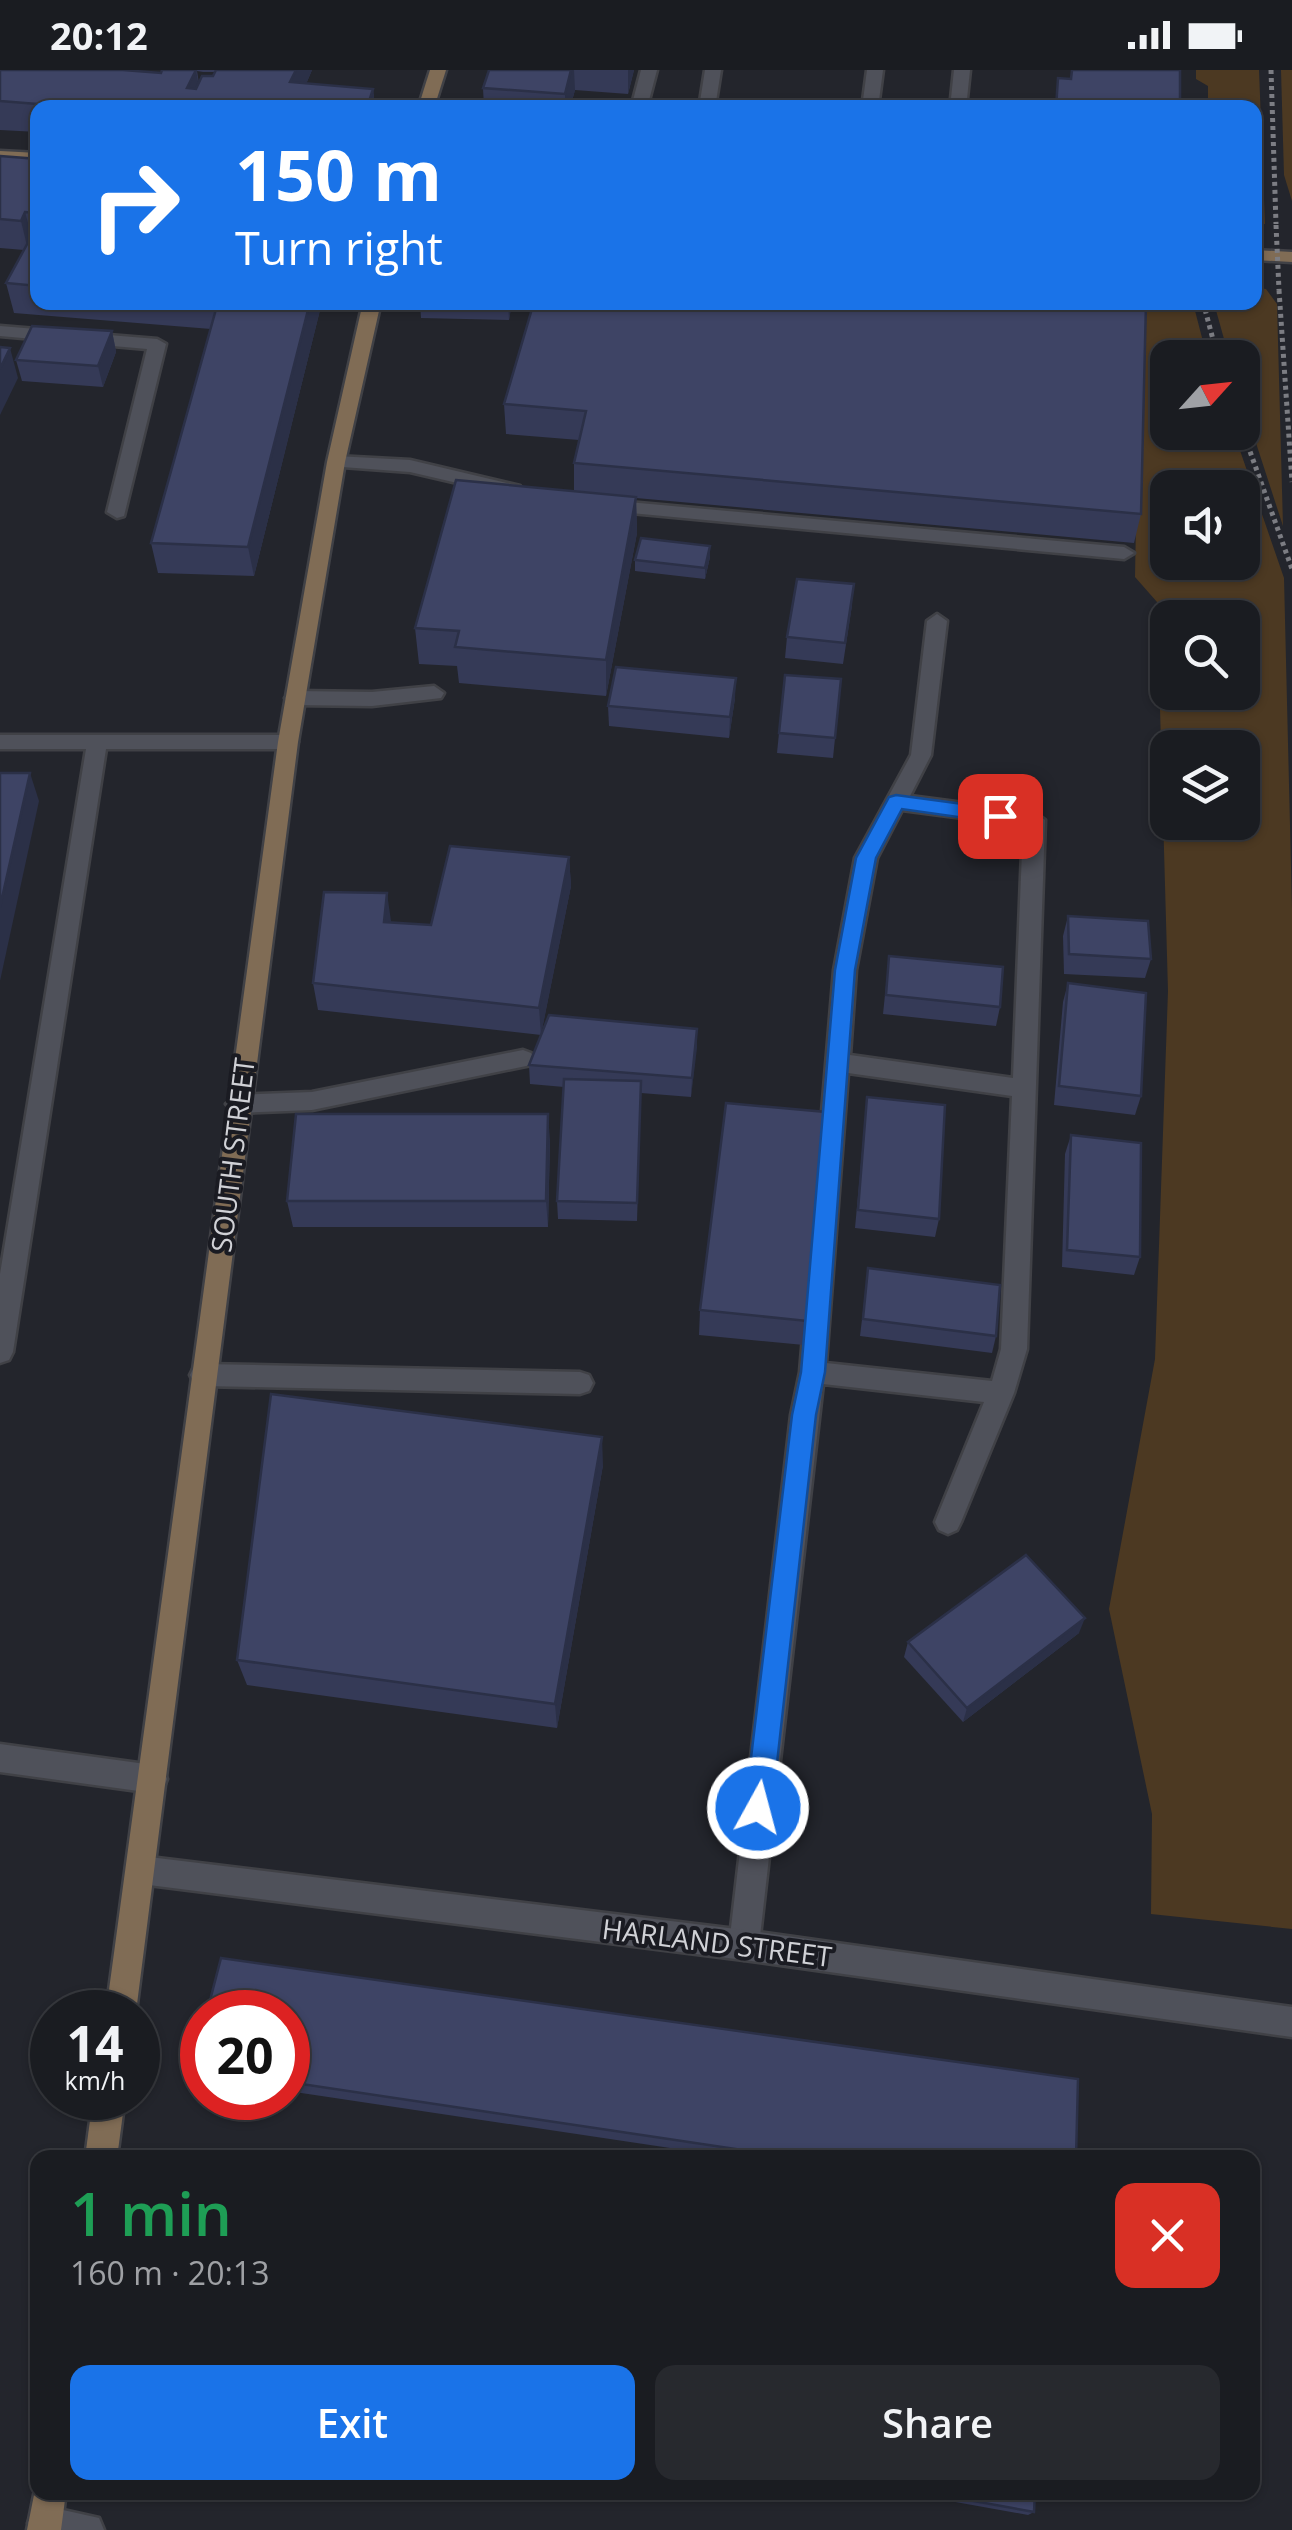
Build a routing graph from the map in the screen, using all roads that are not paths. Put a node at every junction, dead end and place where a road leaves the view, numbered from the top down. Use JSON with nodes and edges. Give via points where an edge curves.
{"nodes":[{"id":1,"x":438,"y":70,"type":"edge"},
{"id":2,"x":649,"y":70,"type":"edge"},
{"id":3,"x":714,"y":70,"type":"edge"},
{"id":4,"x":875,"y":70,"type":"edge"},
{"id":5,"x":962,"y":70,"type":"edge"},
{"id":6,"x":429,"y":100,"type":"edge"},
{"id":7,"x":641,"y":100,"type":"edge"},
{"id":8,"x":708,"y":100,"type":"edge"},
{"id":9,"x":871,"y":100,"type":"edge"},
{"id":10,"x":959,"y":100,"type":"edge"},
{"id":11,"x":0,"y":156,"type":"edge"},
{"id":12,"x":30,"y":158,"type":"edge"},
{"id":13,"x":1262,"y":255,"type":"edge"},
{"id":14,"x":1292,"y":258,"type":"edge"},
{"id":15,"x":370,"y":310,"type":"edge"},
{"id":16,"x":0,"y":332,"type":"edge"},
{"id":17,"x":336,"y":462,"type":"junction"},
{"id":18,"x":528,"y":494,"type":"edge"},
{"id":19,"x":594,"y":505,"type":"edge"},
{"id":20,"x":117,"y":512,"type":"dead end"},
{"id":21,"x":1124,"y":553,"type":"edge"},
{"id":22,"x":938,"y":621,"type":"dead end"},
{"id":23,"x":434,"y":693,"type":"dead end"},
{"id":24,"x":295,"y":698,"type":"junction"},
{"id":25,"x":0,"y":742,"type":"edge"},
{"id":26,"x":288,"y":742,"type":"junction"},
{"id":27,"x":98,"y":743,"type":"junction"},
{"id":28,"x":896,"y":802,"type":"junction"},
{"id":29,"x":523,"y":1059,"type":"dead end"},
{"id":30,"x":837,"y":1062,"type":"junction"},
{"id":31,"x":1024,"y":1089,"type":"junction"},
{"id":32,"x":238,"y":1104,"type":"junction"},
{"id":33,"x":0,"y":1352,"type":"edge"},
{"id":34,"x":813,"y":1372,"type":"junction"},
{"id":35,"x":203,"y":1375,"type":"junction"},
{"id":36,"x":580,"y":1383,"type":"dead end"},
{"id":37,"x":1001,"y":1393,"type":"junction"},
{"id":38,"x":948,"y":1522,"type":"dead end"},
{"id":39,"x":0,"y":1758,"type":"edge"},
{"id":40,"x":154,"y":1779,"type":"junction"},
{"id":41,"x":140,"y":1870,"type":"junction"},
{"id":42,"x":744,"y":1945,"type":"junction"},
{"id":43,"x":124,"y":1990,"type":"edge"},
{"id":44,"x":1292,"y":2022,"type":"edge"},
{"id":45,"x":106,"y":2120,"type":"edge"},
{"id":46,"x":101,"y":2150,"type":"edge"},
{"id":47,"x":46,"y":2515,"type":"edge"},
{"id":48,"x":87,"y":2530,"type":"edge"}],
"edges":[{"from":1,"to":6,"type":"street"},
{"from":2,"to":7,"type":"street"},
{"from":3,"to":8,"type":"street"},
{"from":4,"to":9,"type":"street"},
{"from":5,"to":10,"type":"street"},
{"from":11,"to":12,"type":"street"},
{"from":13,"to":14,"type":"street"},
{"from":15,"to":17,"type":"street","name":"SOUTH STREET"},
{"from":16,"to":20,"type":"street","via":[[157,344]]},
{"from":17,"to":18,"type":"street","via":[[410,466]]},
{"from":17,"to":24,"type":"street","name":"SOUTH STREET"},
{"from":19,"to":21,"type":"street"},
{"from":22,"to":28,"type":"street","via":[[921,755]]},
{"from":23,"to":24,"type":"street"},
{"from":24,"to":26,"type":"street","name":"SOUTH STREET"},
{"from":25,"to":27,"type":"street"},
{"from":26,"to":27,"type":"street"},
{"from":26,"to":32,"type":"street","name":"SOUTH STREET"},
{"from":27,"to":33,"type":"street"},
{"from":28,"to":30,"type":"street","via":[[866,858],[845,970]]},
{"from":28,"to":31,"type":"street","via":[[1034,820]]},
{"from":29,"to":32,"type":"street","via":[[312,1101]]},
{"from":30,"to":31,"type":"street"},
{"from":30,"to":34,"type":"street"},
{"from":31,"to":37,"type":"street","via":[[1014,1350]]},
{"from":32,"to":35,"type":"street","name":"SOUTH STREET"},
{"from":34,"to":37,"type":"street"},
{"from":34,"to":42,"type":"street"},
{"from":35,"to":36,"type":"street"},
{"from":35,"to":40,"type":"street","name":"SOUTH STREET"},
{"from":37,"to":38,"type":"street"},
{"from":39,"to":40,"type":"street"},
{"from":40,"to":41,"type":"street","name":"SOUTH STREET"},
{"from":41,"to":42,"type":"street","name":"HARLAND STREET"},
{"from":41,"to":43,"type":"street","name":"SOUTH STREET"},
{"from":42,"to":44,"type":"street","name":"HARLAND STREET"},
{"from":45,"to":46,"type":"street"},
{"from":47,"to":48,"type":"street"}]}
